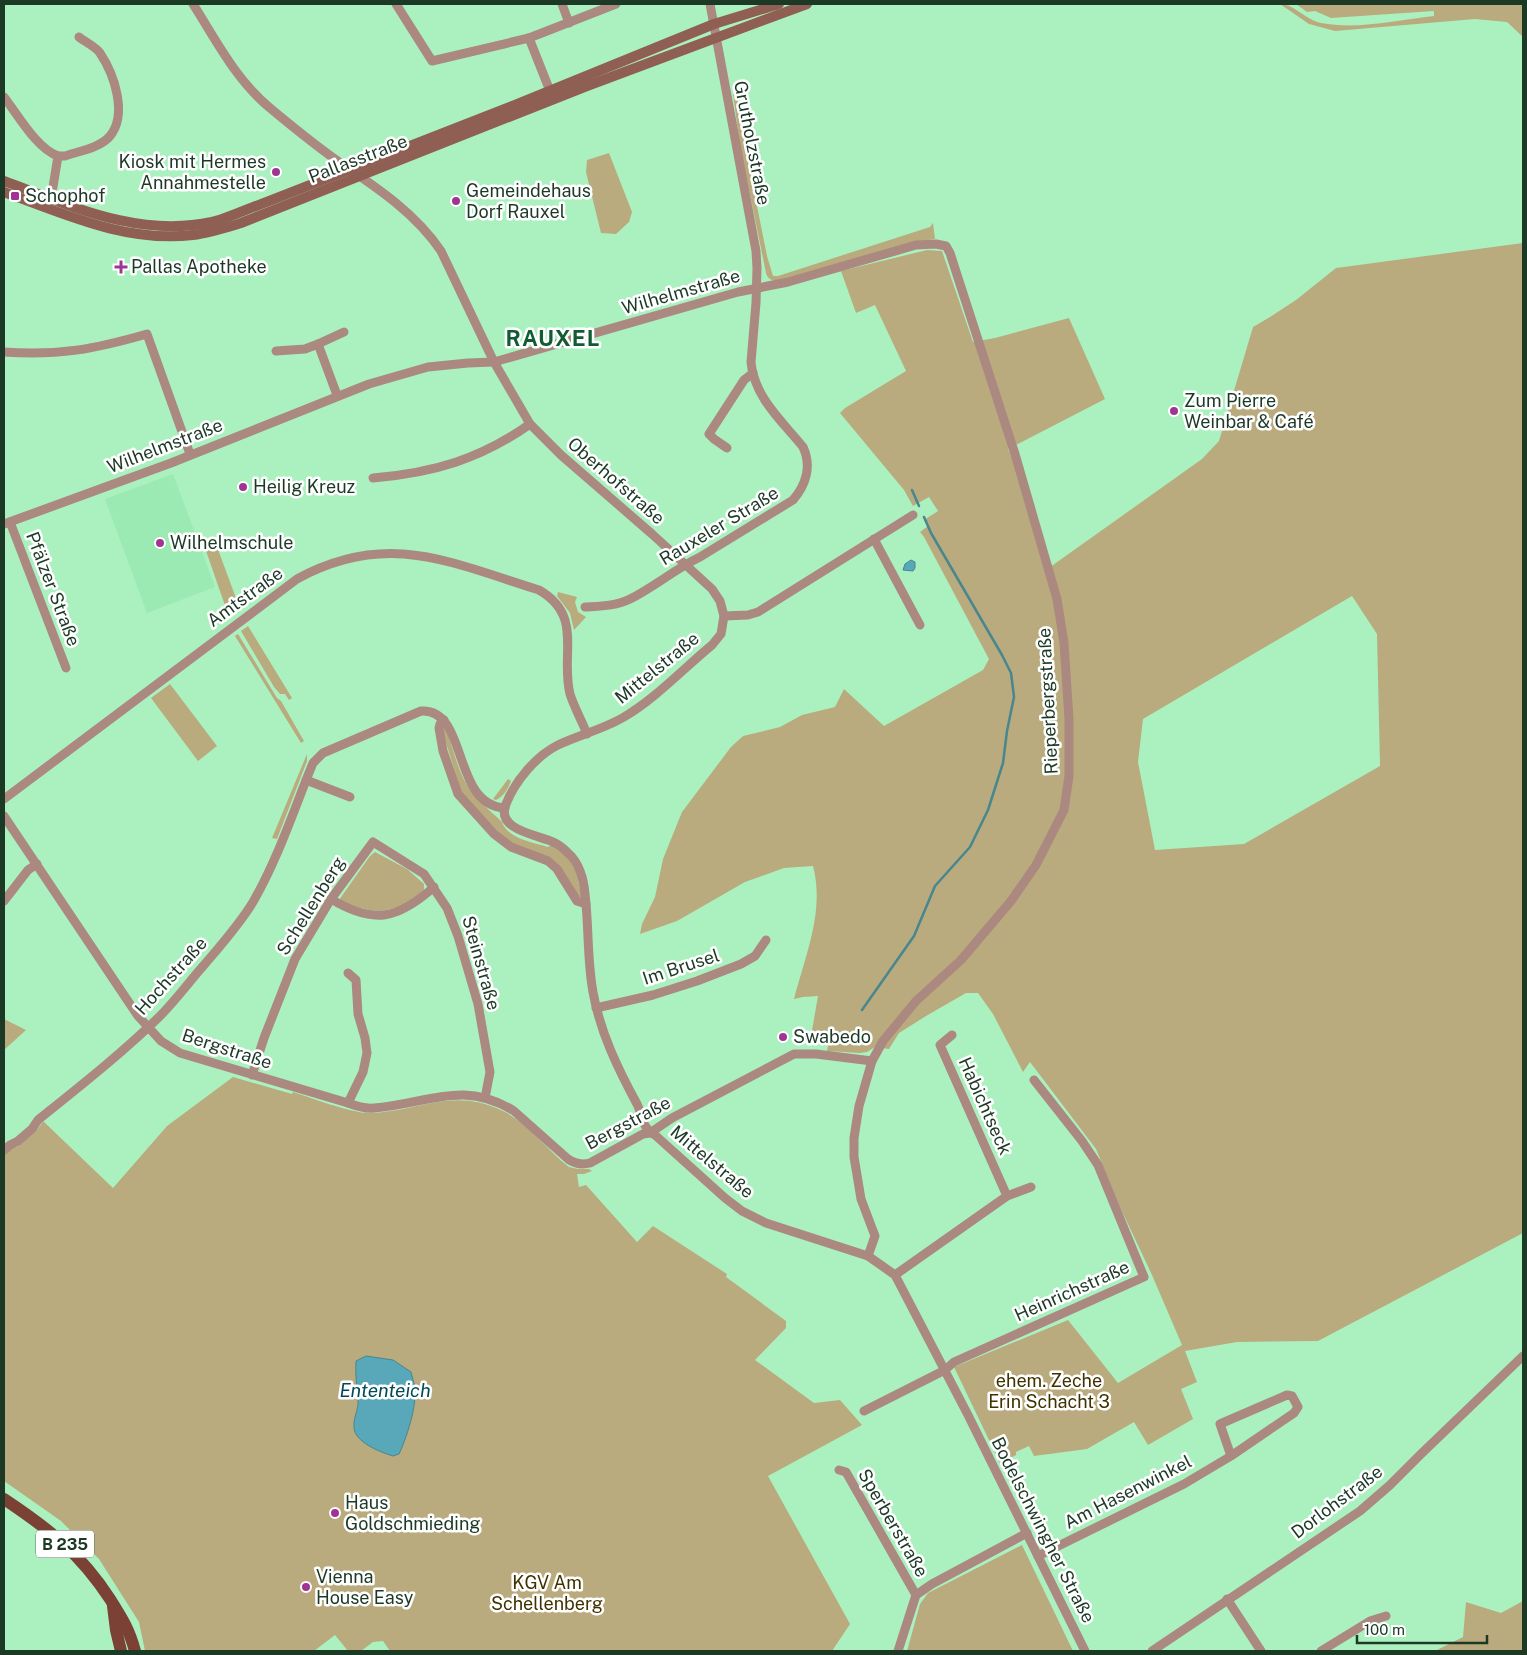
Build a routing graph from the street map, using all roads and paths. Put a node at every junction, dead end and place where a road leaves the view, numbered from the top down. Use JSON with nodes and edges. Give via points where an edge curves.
{"nodes":[{"id":1,"x":193,"y":4,"type":"edge"},
{"id":2,"x":396,"y":4,"type":"edge"},
{"id":3,"x":562,"y":4,"type":"edge"},
{"id":4,"x":616,"y":4,"type":"edge"},
{"id":5,"x":710,"y":4,"type":"edge"},
{"id":6,"x":779,"y":4,"type":"edge"},
{"id":7,"x":807,"y":4,"type":"edge"},
{"id":8,"x":569,"y":23,"type":"junction"},
{"id":9,"x":714,"y":24,"type":"junction"},
{"id":10,"x":79,"y":37,"type":"dead end"},
{"id":11,"x":529,"y":38,"type":"junction"},
{"id":12,"x":716,"y":38,"type":"junction"},
{"id":13,"x":551,"y":95,"type":"junction"},
{"id":14,"x":4,"y":97,"type":"edge"},
{"id":15,"x":58,"y":156,"type":"junction"},
{"id":16,"x":350,"y":170,"type":"junction"},
{"id":17,"x":361,"y":176,"type":"junction"},
{"id":18,"x":4,"y":181,"type":"edge"},
{"id":19,"x":4,"y":192,"type":"edge"},
{"id":20,"x":47,"y":203,"type":"junction"},
{"id":21,"x":946,"y":246,"type":"joint"},
{"id":22,"x":756,"y":288,"type":"junction"},
{"id":23,"x":344,"y":332,"type":"dead end"},
{"id":24,"x":318,"y":344,"type":"junction"},
{"id":25,"x":276,"y":351,"type":"dead end"},
{"id":26,"x":4,"y":352,"type":"edge"},
{"id":27,"x":494,"y":362,"type":"junction"},
{"id":28,"x":753,"y":373,"type":"junction"},
{"id":29,"x":337,"y":396,"type":"junction"},
{"id":30,"x":530,"y":424,"type":"junction"},
{"id":31,"x":727,"y":448,"type":"dead end"},
{"id":32,"x":190,"y":454,"type":"junction"},
{"id":33,"x":373,"y":478,"type":"dead end"},
{"id":34,"x":913,"y":515,"type":"dead end"},
{"id":35,"x":7,"y":523,"type":"edge"},
{"id":36,"x":874,"y":540,"type":"junction"},
{"id":37,"x":685,"y":564,"type":"junction"},
{"id":38,"x":585,"y":607,"type":"dead end"},
{"id":39,"x":724,"y":616,"type":"junction"},
{"id":40,"x":920,"y":625,"type":"dead end"},
{"id":41,"x":66,"y":668,"type":"dead end"},
{"id":42,"x":444,"y":720,"type":"junction"},
{"id":43,"x":587,"y":734,"type":"junction"},
{"id":44,"x":306,"y":780,"type":"junction"},
{"id":45,"x":350,"y":797,"type":"dead end"},
{"id":46,"x":4,"y":799,"type":"edge"},
{"id":47,"x":505,"y":808,"type":"junction"},
{"id":48,"x":4,"y":816,"type":"edge"},
{"id":49,"x":372,"y":842,"type":"joint"},
{"id":50,"x":37,"y":864,"type":"junction"},
{"id":51,"x":434,"y":887,"type":"junction"},
{"id":52,"x":332,"y":899,"type":"junction"},
{"id":53,"x":4,"y":901,"type":"edge"},
{"id":54,"x":586,"y":904,"type":"junction"},
{"id":55,"x":766,"y":940,"type":"dead end"},
{"id":56,"x":348,"y":973,"type":"dead end"},
{"id":57,"x":596,"y":1008,"type":"junction"},
{"id":58,"x":148,"y":1028,"type":"junction"},
{"id":59,"x":952,"y":1035,"type":"dead end"},
{"id":60,"x":872,"y":1061,"type":"junction"},
{"id":61,"x":252,"y":1075,"type":"junction"},
{"id":62,"x":1034,"y":1080,"type":"dead end"},
{"id":63,"x":485,"y":1098,"type":"junction"},
{"id":64,"x":348,"y":1104,"type":"junction"},
{"id":65,"x":650,"y":1133,"type":"junction"},
{"id":66,"x":4,"y":1150,"type":"edge"},
{"id":67,"x":1031,"y":1187,"type":"dead end"},
{"id":68,"x":1007,"y":1196,"type":"junction"},
{"id":69,"x":868,"y":1256,"type":"junction"},
{"id":70,"x":895,"y":1275,"type":"junction"},
{"id":71,"x":1523,"y":1356,"type":"edge"},
{"id":72,"x":945,"y":1370,"type":"junction"},
{"id":73,"x":864,"y":1411,"type":"dead end"},
{"id":74,"x":1231,"y":1456,"type":"junction"},
{"id":75,"x":839,"y":1470,"type":"dead end"},
{"id":76,"x":4,"y":1500,"type":"edge"},
{"id":77,"x":1027,"y":1532,"type":"junction"},
{"id":78,"x":1038,"y":1556,"type":"junction"},
{"id":79,"x":916,"y":1595,"type":"junction"},
{"id":80,"x":1227,"y":1600,"type":"junction"},
{"id":81,"x":113,"y":1604,"type":"junction"},
{"id":82,"x":1386,"y":1616,"type":"dead end"},
{"id":83,"x":121,"y":1651,"type":"edge"},
{"id":84,"x":135,"y":1651,"type":"edge"},
{"id":85,"x":898,"y":1651,"type":"edge"},
{"id":86,"x":1086,"y":1651,"type":"edge"},
{"id":87,"x":1152,"y":1651,"type":"edge"},
{"id":88,"x":1261,"y":1651,"type":"edge"},
{"id":89,"x":1321,"y":1651,"type":"edge"}],
"edges":[{"from":1,"to":16,"type":"street","name":"Oberhofstraße","via":[[249,87],[270,108]]},
{"from":2,"to":11,"type":"street","via":[[432,61]]},
{"from":3,"to":8,"type":"street"},
{"from":4,"to":8,"type":"street"},
{"from":5,"to":9,"type":"street","name":"Grutholzstraße"},
{"from":6,"to":9,"type":"main road","name":"Pallasstraße"},
{"from":7,"to":12,"type":"main road","name":"Pallasstraße"},
{"from":8,"to":11,"type":"street"},
{"from":9,"to":12,"type":"street","name":"Grutholzstraße"},
{"from":9,"to":13,"type":"main road","name":"Pallasstraße"},
{"from":10,"to":15,"type":"street","via":[[99,52],[114,81],[119,111],[110,136],[100,143]]},
{"from":11,"to":13,"type":"street"},
{"from":12,"to":13,"type":"main road","name":"Pallasstraße"},
{"from":12,"to":22,"type":"street","name":"Grutholzstraße","via":[[756,252]]},
{"from":13,"to":16,"type":"main road","name":"Pallasstraße"},
{"from":13,"to":17,"type":"main road","name":"Pallasstraße"},
{"from":14,"to":15,"type":"street","via":[[42,146],[50,154]]},
{"from":15,"to":20,"type":"street"},
{"from":16,"to":17,"type":"street","name":"Oberhofstraße"},
{"from":16,"to":20,"type":"main road","name":"Pallasstraße","via":[[238,214],[188,225],[160,226],[115,220]]},
{"from":17,"to":20,"type":"main road","name":"Pallasstraße","via":[[241,223],[192,235],[106,229]]},
{"from":17,"to":27,"type":"street","name":"Oberhofstraße","via":[[411,216],[433,239]]},
{"from":18,"to":20,"type":"main road","name":"Pallasstraße"},
{"from":19,"to":20,"type":"main road","name":"Pallasstraße"},
{"from":21,"to":22,"type":"street","name":"Wilhelmstraße","via":[[916,245],[788,282]]},
{"from":21,"to":60,"type":"street","name":"Rieperbergstraße","via":[[1015,454],[1057,599],[1067,681],[1070,776],[1064,810],[1036,865],[1016,894],[960,960],[916,1001],[883,1041]]},
{"from":22,"to":27,"type":"street","name":"Wilhelmstraße"},
{"from":22,"to":28,"type":"street","name":"Rauxeler Straße"},
{"from":23,"to":24,"type":"street"},
{"from":24,"to":25,"type":"street","via":[[305,349]]},
{"from":24,"to":29,"type":"street"},
{"from":26,"to":32,"type":"street","via":[[36,354],[87,350],[146,334]]},
{"from":27,"to":29,"type":"street","name":"Wilhelmstraße","via":[[428,367]]},
{"from":27,"to":30,"type":"street","name":"Oberhofstraße"},
{"from":28,"to":31,"type":"street","via":[[744,380],[709,434]]},
{"from":28,"to":37,"type":"street","name":"Rauxeler Straße","via":[[763,398],[808,456],[803,488],[793,500]]},
{"from":29,"to":32,"type":"street","name":"Wilhelmstraße"},
{"from":30,"to":33,"type":"street","via":[[504,442],[463,460],[420,472]]},
{"from":30,"to":37,"type":"street","name":"Oberhofstraße"},
{"from":32,"to":35,"type":"street","name":"Wilhelmstraße"},
{"from":34,"to":36,"type":"street"},
{"from":35,"to":41,"type":"street","name":"Pfälzer Straße"},
{"from":36,"to":39,"type":"street","via":[[758,612]]},
{"from":36,"to":40,"type":"street"},
{"from":37,"to":38,"type":"street","name":"Rauxeler Straße","via":[[629,600],[610,606]]},
{"from":37,"to":39,"type":"street","name":"Oberhofstraße","via":[[712,589]]},
{"from":39,"to":43,"type":"street","name":"Mittelstraße","via":[[721,634],[712,645],[622,718]]},
{"from":42,"to":44,"type":"street","name":"Hochstraße","via":[[433,712],[421,711],[324,753],[313,763]]},
{"from":42,"to":47,"type":"street","via":[[474,788],[491,804]]},
{"from":42,"to":54,"type":"street","via":[[440,724],[443,751],[458,794],[510,847],[548,861],[557,869],[577,901]]},
{"from":43,"to":46,"type":"street","name":"Amtstraße","via":[[570,695],[566,620],[550,596],[439,559],[415,554],[368,554],[319,567],[297,579]]},
{"from":43,"to":47,"type":"street","name":"Mittelstraße","via":[[549,750],[523,776]]},
{"from":44,"to":45,"type":"street"},
{"from":44,"to":58,"type":"street","name":"Hochstraße","via":[[280,846],[248,910]]},
{"from":47,"to":54,"type":"street","name":"Mittelstraße","via":[[511,825],[553,842],[569,854],[577,864]]},
{"from":48,"to":50,"type":"street","name":"Bergstraße"},
{"from":49,"to":51,"type":"street","name":"Steinstraße","via":[[424,874]]},
{"from":49,"to":52,"type":"street","name":"Schellenberg"},
{"from":50,"to":53,"type":"street","via":[[28,870]]},
{"from":50,"to":58,"type":"street","name":"Bergstraße"},
{"from":51,"to":52,"type":"street","via":[[407,908],[388,914],[354,910]]},
{"from":51,"to":63,"type":"street","name":"Steinstraße","via":[[458,936],[478,1004],[490,1072]]},
{"from":52,"to":61,"type":"street","name":"Schellenberg","via":[[295,959]]},
{"from":54,"to":57,"type":"street","name":"Mittelstraße"},
{"from":55,"to":57,"type":"street","name":"Im Brusel","via":[[755,956],[742,964],[653,995]]},
{"from":56,"to":64,"type":"street","via":[[356,980],[358,1014],[367,1053],[363,1072]]},
{"from":57,"to":65,"type":"street","name":"Mittelstraße","via":[[619,1071]]},
{"from":58,"to":61,"type":"street","name":"Bergstraße","via":[[161,1042],[180,1054]]},
{"from":58,"to":66,"type":"street","name":"Hochstraße","via":[[38,1120],[24,1137]]},
{"from":59,"to":68,"type":"street","name":"Habichtseck","via":[[940,1045]]},
{"from":60,"to":65,"type":"street","name":"Bergstraße","via":[[794,1054],[672,1118]]},
{"from":60,"to":69,"type":"street","name":"Rieperbergstraße","via":[[854,1138],[861,1199],[875,1236]]},
{"from":61,"to":64,"type":"street","name":"Bergstraße"},
{"from":62,"to":72,"type":"street","name":"Heinrichstraße","via":[[1098,1165],[1144,1277],[954,1362]]},
{"from":63,"to":64,"type":"street","name":"Bergstraße","via":[[451,1095],[373,1108]]},
{"from":63,"to":65,"type":"street","name":"Bergstraße","via":[[514,1112],[568,1160],[578,1164],[590,1163]]},
{"from":65,"to":69,"type":"street","name":"Mittelstraße","via":[[742,1211],[766,1223]]},
{"from":67,"to":68,"type":"street"},
{"from":68,"to":70,"type":"street"},
{"from":69,"to":70,"type":"street"},
{"from":70,"to":72,"type":"street"},
{"from":71,"to":80,"type":"street","name":"Dorlohstraße","via":[[1360,1511]]},
{"from":72,"to":73,"type":"street","name":"Heinrichstraße"},
{"from":72,"to":77,"type":"street","name":"Bodelschwingher Straße"},
{"from":74,"to":74,"type":"street","name":"Am Hasenwinkel","via":[[1294,1413],[1298,1407],[1292,1396],[1287,1395],[1220,1424]]},
{"from":74,"to":78,"type":"street","name":"Am Hasenwinkel","via":[[1184,1484]]},
{"from":75,"to":79,"type":"street","name":"Sperberstraße","via":[[846,1472]]},
{"from":76,"to":81,"type":"main road","number":"B 235","via":[[66,1544],[86,1565]]},
{"from":77,"to":78,"type":"street","name":"Bodelschwingher Straße"},
{"from":77,"to":79,"type":"street"},
{"from":78,"to":86,"type":"street","name":"Bodelschwingher Straße"},
{"from":79,"to":85,"type":"street"},
{"from":80,"to":87,"type":"street","name":"Dorlohstraße"},
{"from":80,"to":88,"type":"street"},
{"from":81,"to":83,"type":"main road","number":"B 235"},
{"from":81,"to":84,"type":"main road","number":"B 235","via":[[129,1629]]},
{"from":82,"to":89,"type":"street","via":[[1370,1621]]}]}
